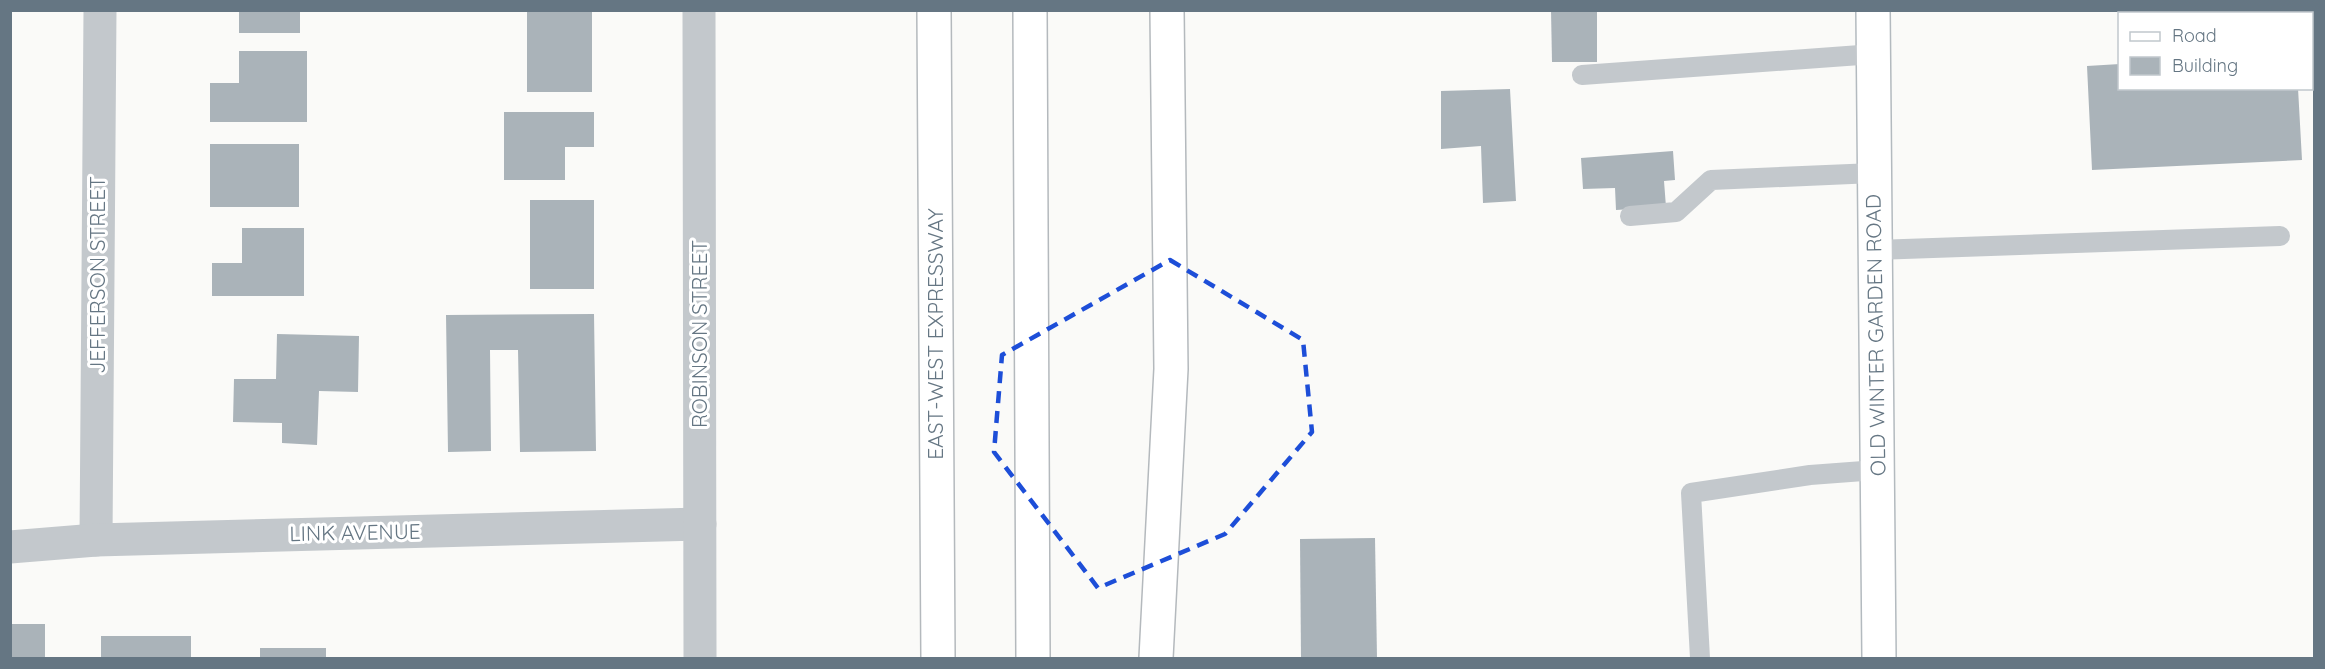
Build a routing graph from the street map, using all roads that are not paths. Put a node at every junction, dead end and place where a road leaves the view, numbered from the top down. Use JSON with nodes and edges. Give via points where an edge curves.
{"nodes":[{"id":1,"x":100,"y":10,"type":"edge"},
{"id":2,"x":699,"y":10,"type":"edge"},
{"id":3,"x":913,"y":10,"type":"edge"},
{"id":4,"x":934,"y":10,"type":"edge"},
{"id":5,"x":1030,"y":10,"type":"edge"},
{"id":6,"x":1167,"y":10,"type":"edge"},
{"id":7,"x":1873,"y":10,"type":"edge"},
{"id":8,"x":1874,"y":54,"type":"junction"},
{"id":9,"x":1582,"y":75,"type":"dead end"},
{"id":10,"x":1874,"y":172,"type":"junction"},
{"id":11,"x":1630,"y":216,"type":"dead end"},
{"id":12,"x":2280,"y":236,"type":"dead end"},
{"id":13,"x":1875,"y":250,"type":"junction"},
{"id":14,"x":1877,"y":470,"type":"junction"},
{"id":15,"x":700,"y":525,"type":"junction"},
{"id":16,"x":96,"y":540,"type":"junction"},
{"id":17,"x":10,"y":547,"type":"edge"},
{"id":18,"x":937,"y":589,"type":"junction"},
{"id":19,"x":700,"y":658,"type":"edge"},
{"id":20,"x":938,"y":658,"type":"edge"},
{"id":21,"x":1033,"y":658,"type":"edge"},
{"id":22,"x":1156,"y":658,"type":"edge"},
{"id":23,"x":1700,"y":658,"type":"edge"},
{"id":24,"x":1879,"y":658,"type":"edge"}],
"edges":[{"from":1,"to":16,"type":"street","name":"JEFFERSON STREET"},
{"from":2,"to":15,"type":"street","name":"ROBINSON STREET"},
{"from":3,"to":18,"type":"main road"},
{"from":4,"to":18,"type":"main road","name":"EAST-WEST EXPRESSWAY"},
{"from":5,"to":21,"type":"main road"},
{"from":6,"to":22,"type":"main road","via":[[1171,369]]},
{"from":7,"to":8,"type":"main road","name":"OLD WINTER GARDEN ROAD"},
{"from":8,"to":9,"type":"lane"},
{"from":8,"to":10,"type":"main road","name":"OLD WINTER GARDEN ROAD"},
{"from":10,"to":11,"type":"lane","via":[[1711,180],[1676,212]]},
{"from":10,"to":13,"type":"main road","name":"OLD WINTER GARDEN ROAD"},
{"from":12,"to":13,"type":"lane"},
{"from":13,"to":14,"type":"main road","name":"OLD WINTER GARDEN ROAD"},
{"from":14,"to":23,"type":"lane","via":[[1810,475],[1691,493]]},
{"from":14,"to":24,"type":"main road","name":"OLD WINTER GARDEN ROAD"},
{"from":15,"to":16,"type":"street","name":"LINK AVENUE"},
{"from":15,"to":19,"type":"street","name":"ROBINSON STREET"},
{"from":16,"to":17,"type":"street","name":"LINK AVENUE"},
{"from":18,"to":20,"type":"main road","name":"EAST-WEST EXPRESSWAY"}]}
